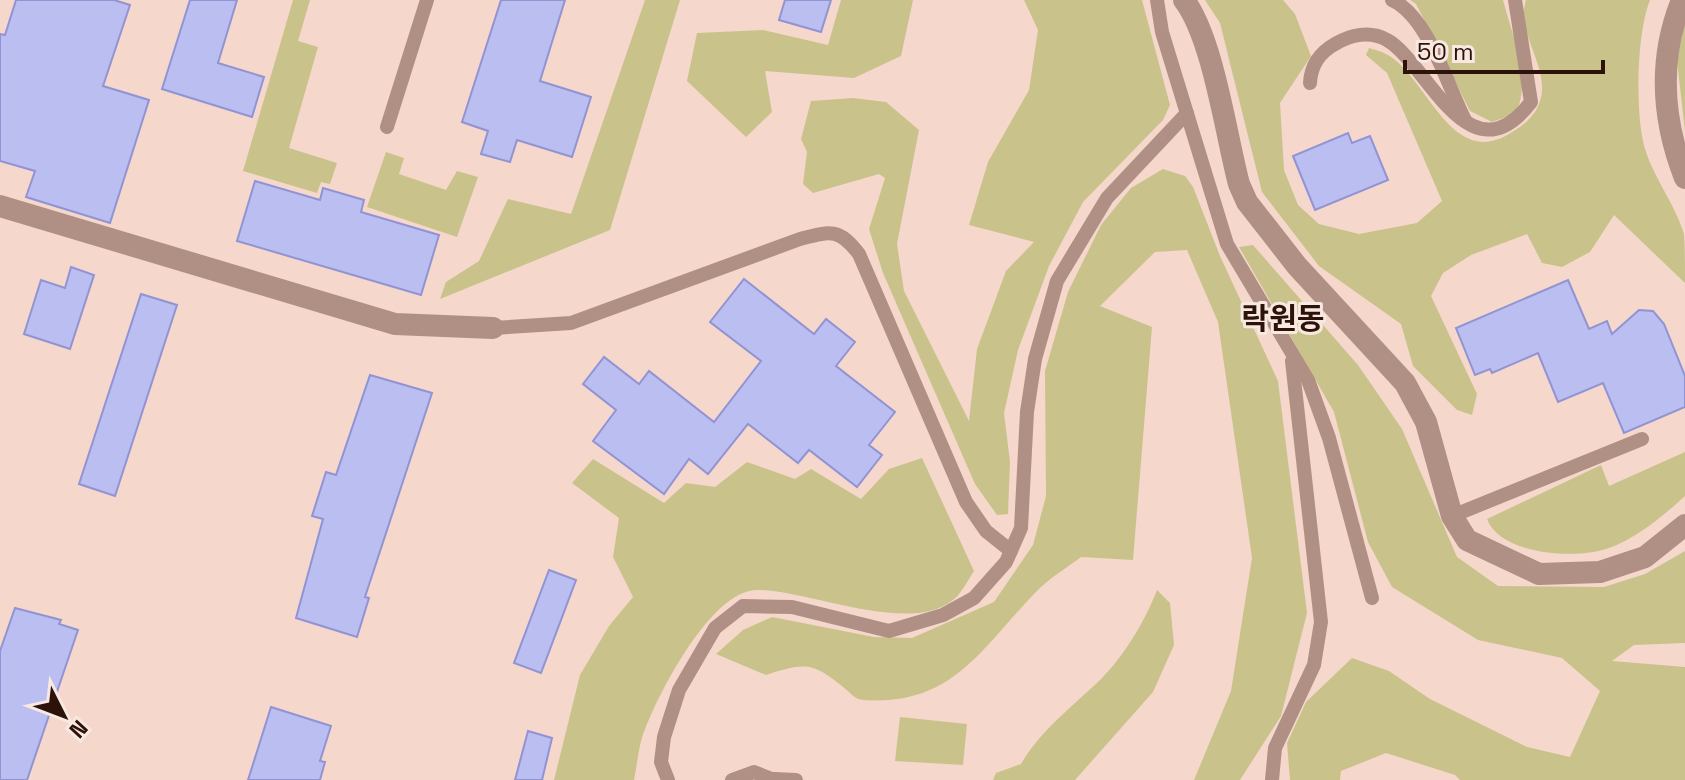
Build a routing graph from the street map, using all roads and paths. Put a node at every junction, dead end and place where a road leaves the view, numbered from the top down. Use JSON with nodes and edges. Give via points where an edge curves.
{"nodes":[{"id":1,"x":427,"y":0,"type":"edge"},
{"id":2,"x":1157,"y":0,"type":"edge"},
{"id":3,"x":1184,"y":0,"type":"edge"},
{"id":4,"x":1392,"y":0,"type":"edge"},
{"id":5,"x":1515,"y":0,"type":"edge"},
{"id":6,"x":1682,"y":0,"type":"edge"},
{"id":7,"x":1310,"y":83,"type":"dead end"},
{"id":8,"x":1187,"y":113,"type":"junction"},
{"id":9,"x":1465,"y":121,"type":"junction"},
{"id":10,"x":387,"y":127,"type":"dead end"},
{"id":11,"x":1685,"y":178,"type":"edge"},
{"id":12,"x":0,"y":206,"type":"edge"},
{"id":13,"x":493,"y":328,"type":"joint"},
{"id":14,"x":1292,"y":353,"type":"junction"},
{"id":15,"x":1642,"y":439,"type":"dead end"},
{"id":16,"x":1452,"y":516,"type":"junction"},
{"id":17,"x":1685,"y":525,"type":"edge"},
{"id":18,"x":1011,"y":551,"type":"junction"},
{"id":19,"x":1372,"y":598,"type":"dead end"},
{"id":20,"x":668,"y":780,"type":"edge"},
{"id":21,"x":732,"y":780,"type":"edge"},
{"id":22,"x":774,"y":780,"type":"edge"},
{"id":23,"x":796,"y":780,"type":"edge"},
{"id":24,"x":1272,"y":780,"type":"edge"}],
"edges":[{"from":1,"to":10,"type":"lane"},
{"from":2,"to":8,"type":"lane"},
{"from":3,"to":16,"type":"street","via":[[1205,48],[1247,202],[1297,266],[1405,383],[1426,422]]},
{"from":4,"to":9,"type":"lane","via":[[1419,22]]},
{"from":5,"to":9,"type":"lane","via":[[1531,102],[1511,123],[1485,128]]},
{"from":6,"to":11,"type":"street","via":[[1665,69],[1670,127]]},
{"from":7,"to":9,"type":"lane","via":[[1311,68],[1325,50],[1347,37],[1369,34],[1388,40],[1447,109]]},
{"from":8,"to":14,"type":"lane","via":[[1227,244]]},
{"from":8,"to":18,"type":"lane","via":[[1107,198],[1057,281],[1035,359],[1021,528]]},
{"from":12,"to":13,"type":"street","via":[[395,324]]},
{"from":13,"to":18,"type":"lane","via":[[571,323],[800,239],[829,231],[846,237],[859,254],[966,502],[986,531]]},
{"from":14,"to":19,"type":"lane","via":[[1329,438]]},
{"from":14,"to":24,"type":"lane","via":[[1321,622],[1314,665],[1275,748]]},
{"from":15,"to":16,"type":"lane"},
{"from":16,"to":17,"type":"street","via":[[1467,540],[1539,574],[1600,572],[1645,557]]},
{"from":18,"to":20,"type":"lane","via":[[974,598],[943,615],[889,631],[792,607],[743,606],[715,628],[679,690],[664,737],[661,762]]},
{"from":21,"to":22,"type":"lane","via":[[754,772]]},
{"from":22,"to":23,"type":"lane"}]}
